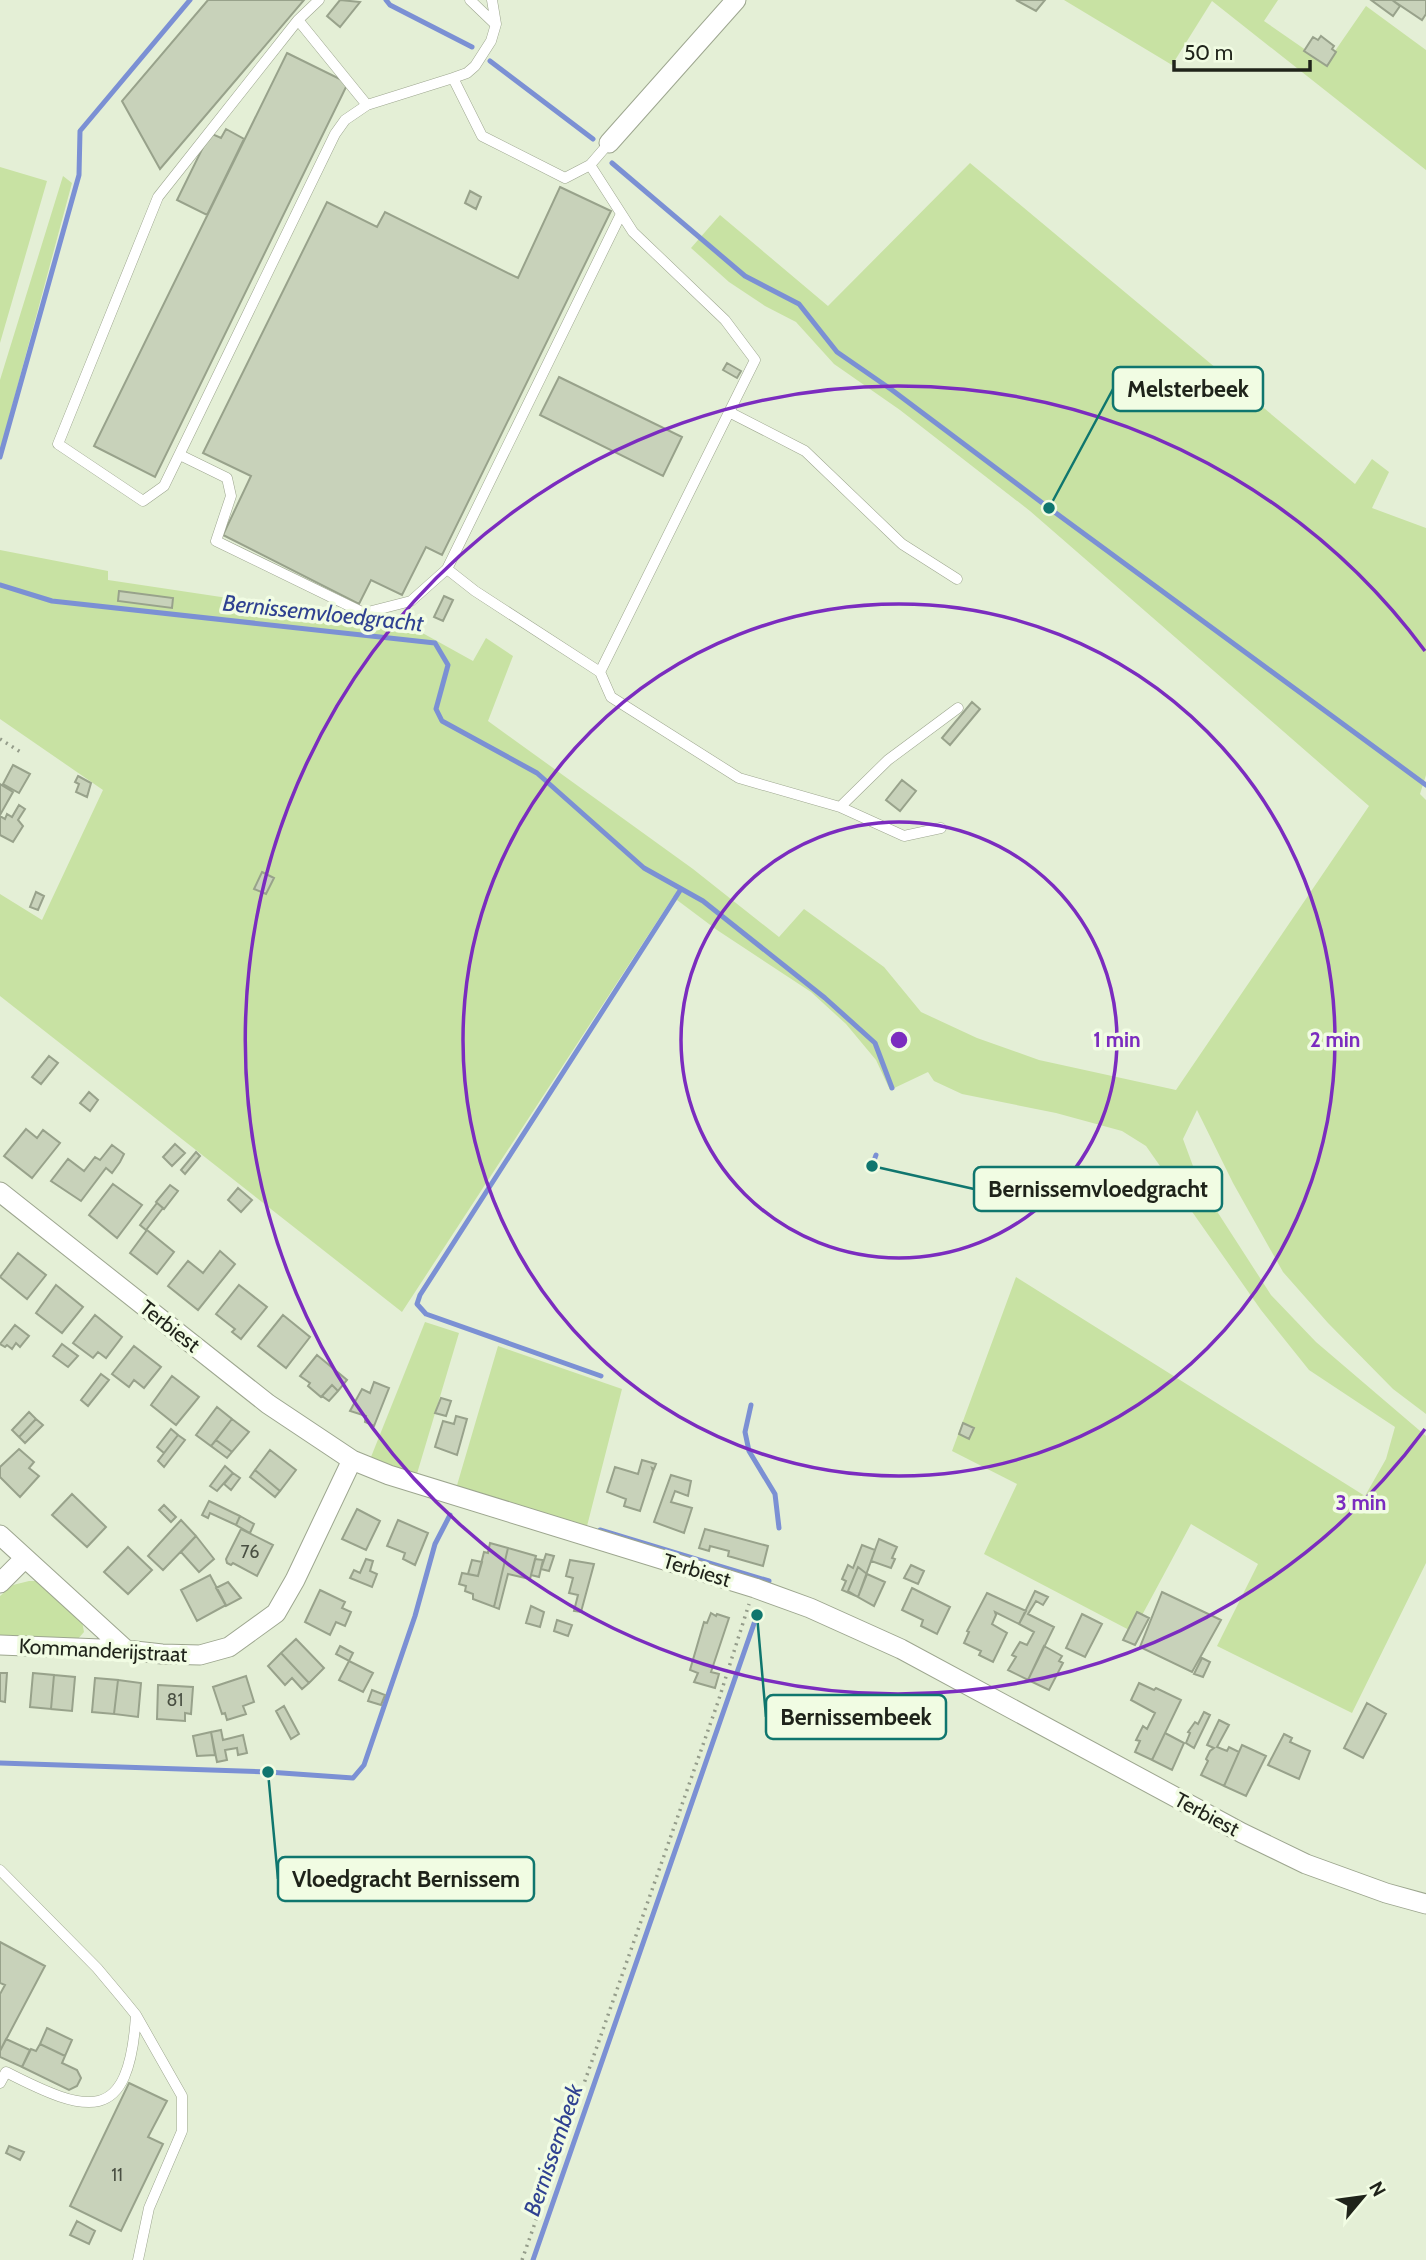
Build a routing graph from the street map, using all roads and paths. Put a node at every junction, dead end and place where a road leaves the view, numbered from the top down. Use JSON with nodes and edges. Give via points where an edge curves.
{"nodes":[{"id":1,"x":319,"y":0,"type":"edge"},
{"id":2,"x":470,"y":0,"type":"edge"},
{"id":3,"x":492,"y":0,"type":"edge"},
{"id":4,"x":736,"y":0,"type":"edge"},
{"id":5,"x":299,"y":20,"type":"junction"},
{"id":6,"x":496,"y":24,"type":"junction"},
{"id":7,"x":453,"y":78,"type":"junction"},
{"id":8,"x":367,"y":105,"type":"junction"},
{"id":9,"x":609,"y":143,"type":"joint"},
{"id":10,"x":590,"y":165,"type":"junction"},
{"id":11,"x":621,"y":214,"type":"junction"},
{"id":12,"x":729,"y":412,"type":"junction"},
{"id":13,"x":180,"y":455,"type":"junction"},
{"id":14,"x":447,"y":569,"type":"junction"},
{"id":15,"x":957,"y":579,"type":"dead end"},
{"id":16,"x":600,"y":672,"type":"junction"},
{"id":17,"x":958,"y":708,"type":"dead end"},
{"id":18,"x":0,"y":738,"type":"edge"},
{"id":19,"x":22,"y":753,"type":"dead end"},
{"id":20,"x":840,"y":807,"type":"junction"},
{"id":21,"x":941,"y":828,"type":"dead end"},
{"id":22,"x":0,"y":1192,"type":"edge"},
{"id":23,"x":352,"y":1460,"type":"junction"},
{"id":24,"x":0,"y":1535,"type":"edge"},
{"id":25,"x":25,"y":1558,"type":"junction"},
{"id":26,"x":0,"y":1583,"type":"edge"},
{"id":27,"x":755,"y":1588,"type":"junction"},
{"id":28,"x":0,"y":1645,"type":"edge"},
{"id":29,"x":126,"y":1650,"type":"junction"},
{"id":30,"x":0,"y":1870,"type":"edge"},
{"id":31,"x":1426,"y":1904,"type":"edge"},
{"id":32,"x":136,"y":2015,"type":"junction"},
{"id":33,"x":0,"y":2083,"type":"edge"},
{"id":34,"x":138,"y":2260,"type":"edge"},
{"id":35,"x":522,"y":2260,"type":"edge"}],
"edges":[{"from":1,"to":5,"type":"lane"},
{"from":2,"to":6,"type":"lane"},
{"from":3,"to":6,"type":"lane"},
{"from":4,"to":9,"type":"street"},
{"from":5,"to":8,"type":"lane"},
{"from":5,"to":13,"type":"lane","via":[[158,197],[58,444],[143,501],[164,486]]},
{"from":6,"to":7,"type":"lane","via":[[475,66]]},
{"from":7,"to":8,"type":"lane"},
{"from":7,"to":10,"type":"lane","via":[[482,135],[565,178]]},
{"from":8,"to":13,"type":"lane","via":[[345,120],[335,134]]},
{"from":9,"to":10,"type":"lane"},
{"from":10,"to":11,"type":"lane"},
{"from":11,"to":12,"type":"lane","via":[[633,232],[725,320],[755,360]]},
{"from":11,"to":14,"type":"lane"},
{"from":12,"to":15,"type":"lane","via":[[805,451],[902,544]]},
{"from":12,"to":16,"type":"lane"},
{"from":13,"to":14,"type":"lane","via":[[227,478],[231,496],[216,541],[364,613],[411,601]]},
{"from":14,"to":16,"type":"lane"},
{"from":16,"to":20,"type":"lane","via":[[611,697],[739,778]]},
{"from":17,"to":20,"type":"lane","via":[[888,760]]},
{"from":18,"to":19,"type":"path"},
{"from":20,"to":21,"type":"lane","via":[[904,836]]},
{"from":22,"to":23,"type":"street","name":"Terbiest","via":[[268,1404]]},
{"from":23,"to":27,"type":"street","name":"Terbiest"},
{"from":23,"to":29,"type":"street","name":"Kommanderijstraat","via":[[276,1613],[229,1647],[200,1655]]},
{"from":24,"to":25,"type":"street"},
{"from":25,"to":26,"type":"street"},
{"from":25,"to":29,"type":"street"},
{"from":27,"to":31,"type":"street","name":"Terbiest","via":[[901,1649],[1306,1864]]},
{"from":27,"to":35,"type":"path"},
{"from":28,"to":29,"type":"street","name":"Kommanderijstraat"},
{"from":30,"to":32,"type":"lane","via":[[97,1968]]},
{"from":32,"to":33,"type":"lane","via":[[125,2076],[105,2100],[73,2102],[6,2072]]},
{"from":32,"to":34,"type":"lane","via":[[182,2096],[183,2114],[182,2131],[149,2208]]}]}
